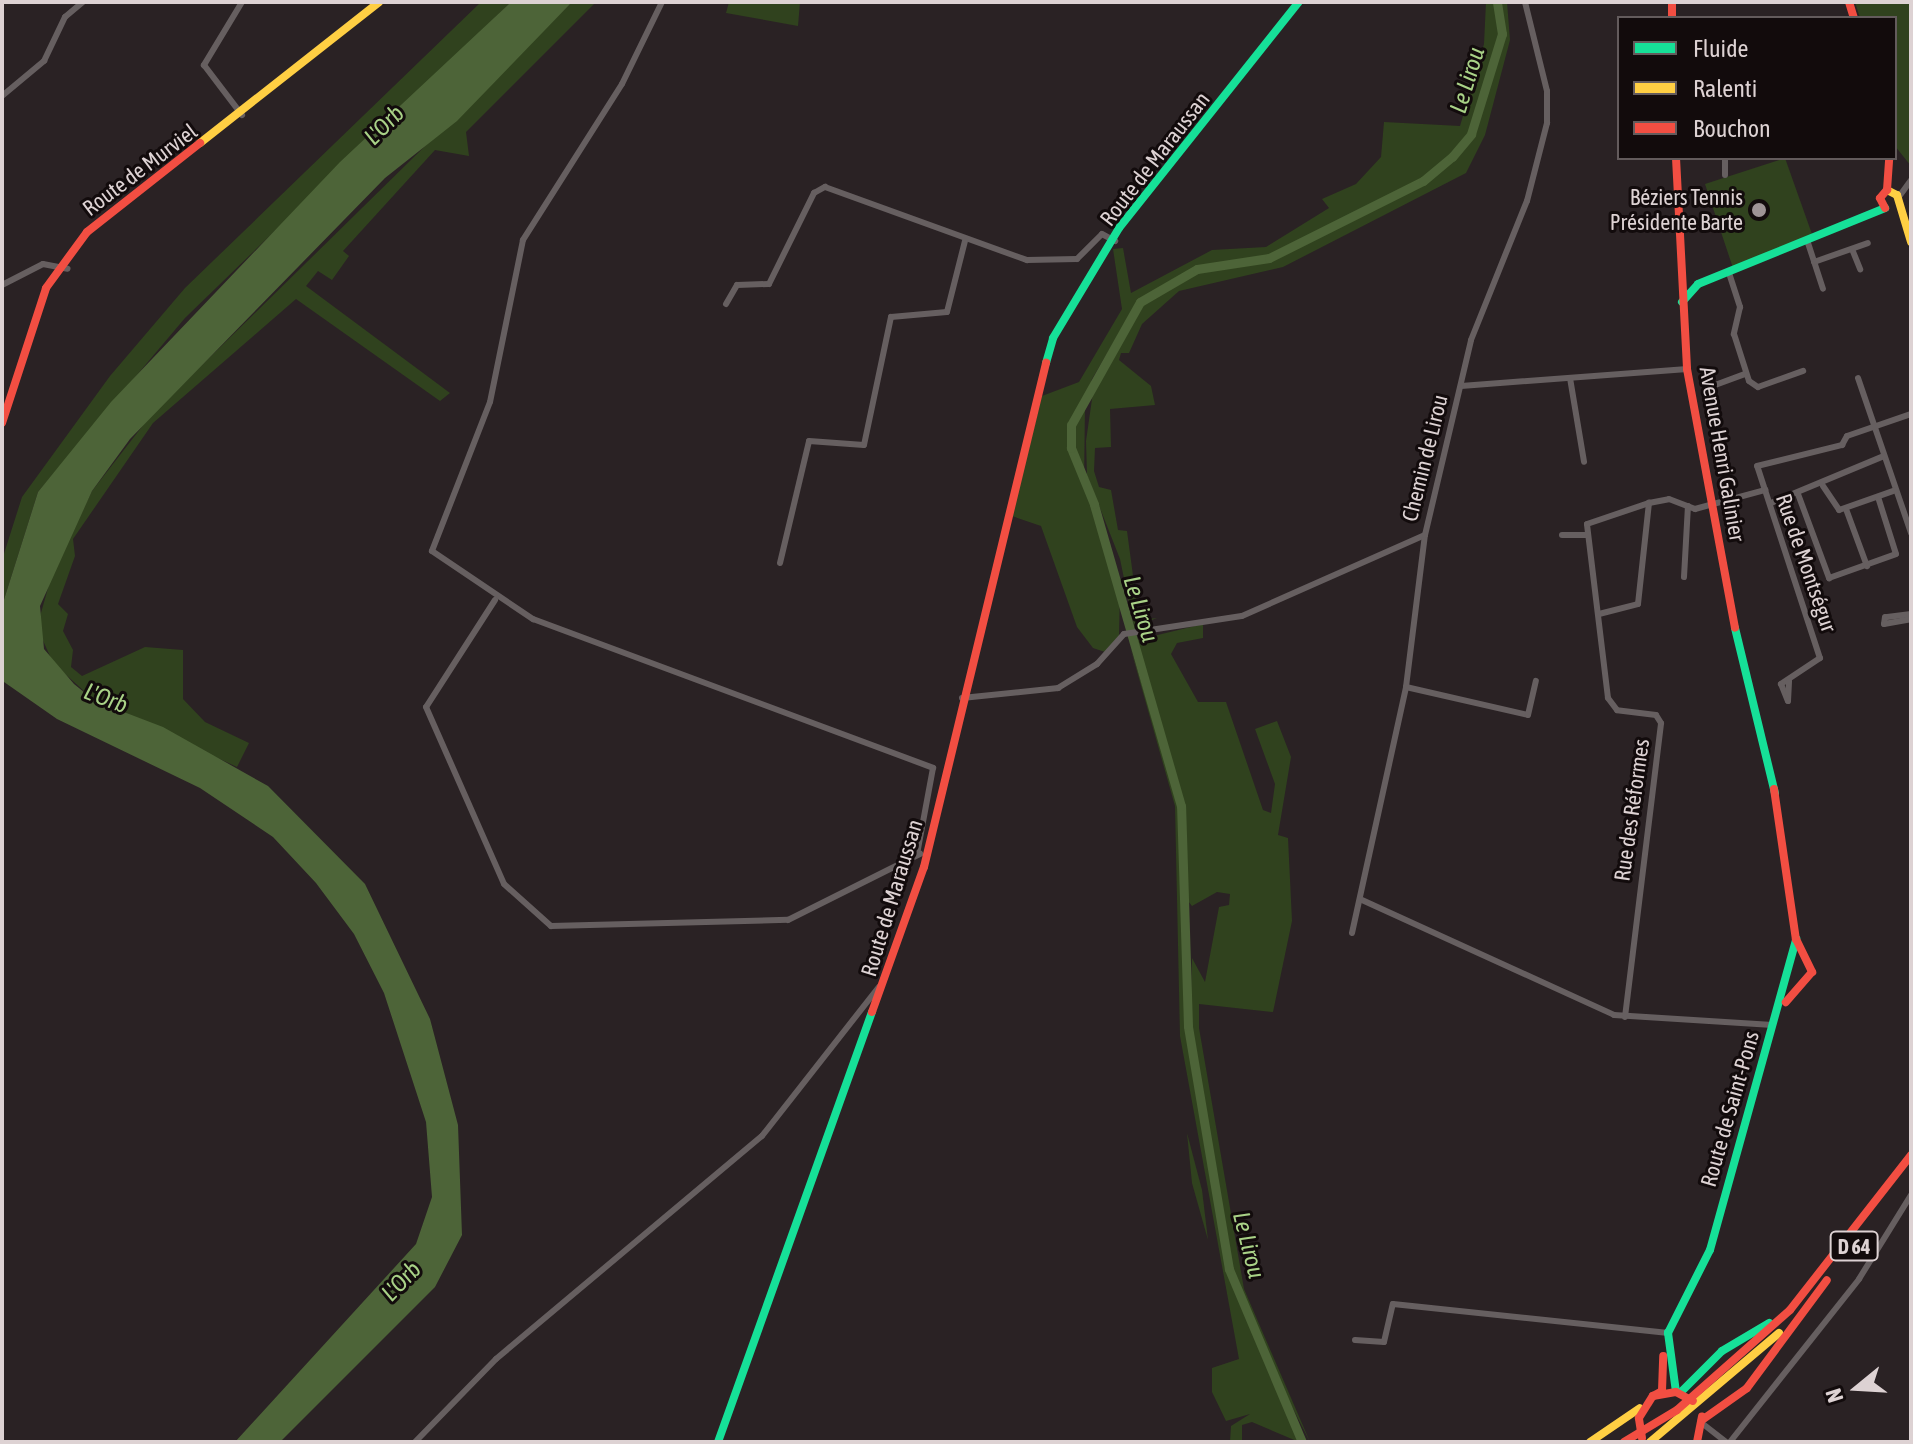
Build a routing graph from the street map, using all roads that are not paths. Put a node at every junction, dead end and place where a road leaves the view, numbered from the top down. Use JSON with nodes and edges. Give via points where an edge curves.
{"nodes":[{"id":1,"x":83,"y":2,"type":"edge"},
{"id":2,"x":242,"y":2,"type":"edge"},
{"id":3,"x":379,"y":2,"type":"edge"},
{"id":4,"x":662,"y":2,"type":"edge"},
{"id":5,"x":1301,"y":2,"type":"edge"},
{"id":6,"x":1525,"y":2,"type":"edge"},
{"id":7,"x":2,"y":96,"type":"edge"},
{"id":8,"x":242,"y":115,"type":"junction"},
{"id":9,"x":1676,"y":160,"type":"edge"},
{"id":10,"x":1725,"y":160,"type":"edge"},
{"id":11,"x":1889,"y":160,"type":"edge"},
{"id":12,"x":1725,"y":175,"type":"dead end"},
{"id":13,"x":1911,"y":180,"type":"edge"},
{"id":14,"x":1892,"y":200,"type":"junction"},
{"id":15,"x":1113,"y":239,"type":"junction"},
{"id":16,"x":965,"y":241,"type":"junction"},
{"id":17,"x":1911,"y":242,"type":"edge"},
{"id":18,"x":1808,"y":243,"type":"junction"},
{"id":19,"x":1868,"y":243,"type":"dead end"},
{"id":20,"x":1852,"y":249,"type":"junction"},
{"id":21,"x":1814,"y":262,"type":"junction"},
{"id":22,"x":1680,"y":263,"type":"junction"},
{"id":23,"x":63,"y":268,"type":"junction"},
{"id":24,"x":1860,"y":269,"type":"dead end"},
{"id":25,"x":1729,"y":273,"type":"junction"},
{"id":26,"x":1698,"y":284,"type":"junction"},
{"id":27,"x":2,"y":285,"type":"edge"},
{"id":28,"x":1823,"y":289,"type":"dead end"},
{"id":29,"x":1682,"y":302,"type":"junction"},
{"id":30,"x":726,"y":304,"type":"dead end"},
{"id":31,"x":1687,"y":369,"type":"junction"},
{"id":32,"x":1803,"y":371,"type":"dead end"},
{"id":33,"x":1745,"y":374,"type":"junction"},
{"id":34,"x":1570,"y":378,"type":"junction"},
{"id":35,"x":1858,"y":378,"type":"dead end"},
{"id":36,"x":1461,"y":386,"type":"junction"},
{"id":37,"x":1706,"y":396,"type":"dead end"},
{"id":38,"x":1911,"y":414,"type":"edge"},
{"id":39,"x":2,"y":423,"type":"edge"},
{"id":40,"x":1874,"y":427,"type":"junction"},
{"id":41,"x":1884,"y":456,"type":"junction"},
{"id":42,"x":1584,"y":462,"type":"dead end"},
{"id":43,"x":1823,"y":486,"type":"junction"},
{"id":44,"x":1765,"y":490,"type":"junction"},
{"id":45,"x":1896,"y":490,"type":"junction"},
{"id":46,"x":1798,"y":494,"type":"junction"},
{"id":47,"x":1878,"y":497,"type":"junction"},
{"id":48,"x":1649,"y":503,"type":"junction"},
{"id":49,"x":1771,"y":503,"type":"junction"},
{"id":50,"x":1688,"y":506,"type":"junction"},
{"id":51,"x":1712,"y":506,"type":"junction"},
{"id":52,"x":1846,"y":509,"type":"junction"},
{"id":53,"x":1911,"y":533,"type":"edge"},
{"id":54,"x":1425,"y":535,"type":"junction"},
{"id":55,"x":1562,"y":535,"type":"dead end"},
{"id":56,"x":1587,"y":535,"type":"junction"},
{"id":57,"x":780,"y":563,"type":"dead end"},
{"id":58,"x":1867,"y":566,"type":"junction"},
{"id":59,"x":1684,"y":577,"type":"dead end"},
{"id":60,"x":495,"y":600,"type":"junction"},
{"id":61,"x":1599,"y":614,"type":"junction"},
{"id":62,"x":1536,"y":681,"type":"dead end"},
{"id":63,"x":1789,"y":681,"type":"dead end"},
{"id":64,"x":1406,"y":687,"type":"junction"},
{"id":65,"x":962,"y":698,"type":"junction"},
{"id":66,"x":917,"y":854,"type":"junction"},
{"id":67,"x":927,"y":856,"type":"junction"},
{"id":68,"x":1362,"y":900,"type":"junction"},
{"id":69,"x":1352,"y":933,"type":"dead end"},
{"id":70,"x":1796,"y":939,"type":"junction"},
{"id":71,"x":1804,"y":962,"type":"junction"},
{"id":72,"x":1792,"y":964,"type":"junction"},
{"id":73,"x":1786,"y":976,"type":"junction"},
{"id":74,"x":887,"y":979,"type":"junction"},
{"id":75,"x":1799,"y":988,"type":"junction"},
{"id":76,"x":1625,"y":1017,"type":"junction"},
{"id":77,"x":1774,"y":1024,"type":"junction"},
{"id":78,"x":1911,"y":1155,"type":"edge"},
{"id":79,"x":1911,"y":1165,"type":"edge"},
{"id":80,"x":1911,"y":1195,"type":"edge"},
{"id":81,"x":1790,"y":1310,"type":"junction"},
{"id":82,"x":1791,"y":1322,"type":"junction"},
{"id":83,"x":1666,"y":1331,"type":"junction"},
{"id":84,"x":1355,"y":1340,"type":"dead end"},
{"id":85,"x":1680,"y":1393,"type":"junction"},
{"id":86,"x":1650,"y":1399,"type":"junction"},
{"id":87,"x":1702,"y":1420,"type":"junction"},
{"id":88,"x":1715,"y":1435,"type":"junction"},
{"id":89,"x":415,"y":1442,"type":"edge"},
{"id":90,"x":718,"y":1442,"type":"edge"},
{"id":91,"x":1590,"y":1442,"type":"edge"},
{"id":92,"x":1624,"y":1442,"type":"edge"},
{"id":93,"x":1647,"y":1442,"type":"edge"},
{"id":94,"x":1697,"y":1442,"type":"edge"},
{"id":95,"x":1728,"y":1442,"type":"edge"}],
"edges":[{"from":1,"to":7,"type":"street","via":[[65,17],[44,61]]},
{"from":2,"to":8,"type":"street","via":[[204,65]]},
{"from":3,"to":8,"type":"main road","name":"Route de Murviel"},
{"from":4,"to":60,"type":"street","via":[[646,43],[523,240],[490,402],[432,551]]},
{"from":5,"to":15,"type":"main road","name":"Route de Maraussan"},
{"from":6,"to":36,"type":"street","name":"Chemin de Lirou","via":[[1547,123],[1527,201],[1485,293]]},
{"from":8,"to":23,"type":"main road","name":"Route de Murviel","via":[[87,232]]},
{"from":9,"to":22,"type":"main road","name":"Avenue Henri Galinier"},
{"from":10,"to":12,"type":"street"},
{"from":11,"to":14,"type":"main road"},
{"from":13,"to":14,"type":"street"},
{"from":14,"to":17,"type":"main road"},
{"from":14,"to":18,"type":"main road"},
{"from":15,"to":16,"type":"street","via":[[1102,234],[1077,259],[1027,260]]},
{"from":15,"to":65,"type":"main road","name":"Route de Maraussan","via":[[1051,349]]},
{"from":16,"to":30,"type":"street","via":[[819,188],[769,284],[737,285]]},
{"from":16,"to":57,"type":"street","via":[[947,312],[891,317],[864,445],[809,441]]},
{"from":18,"to":21,"type":"street"},
{"from":18,"to":25,"type":"main road"},
{"from":19,"to":20,"type":"street"},
{"from":20,"to":21,"type":"street"},
{"from":20,"to":24,"type":"street"},
{"from":21,"to":28,"type":"street"},
{"from":22,"to":26,"type":"main road"},
{"from":22,"to":29,"type":"main road","name":"Avenue Henri Galinier"},
{"from":23,"to":27,"type":"street","via":[[34,266]]},
{"from":23,"to":39,"type":"main road","name":"Route de Murviel","via":[[39,304]]},
{"from":25,"to":26,"type":"main road"},
{"from":25,"to":33,"type":"street"},
{"from":26,"to":29,"type":"main road"},
{"from":29,"to":31,"type":"main road","name":"Avenue Henri Galinier"},
{"from":31,"to":34,"type":"street"},
{"from":31,"to":51,"type":"main road","name":"Avenue Henri Galinier"},
{"from":32,"to":33,"type":"street","via":[[1758,387]]},
{"from":33,"to":37,"type":"street","via":[[1707,388]]},
{"from":34,"to":36,"type":"street"},
{"from":34,"to":42,"type":"street"},
{"from":35,"to":40,"type":"street"},
{"from":36,"to":54,"type":"street","name":"Chemin de Lirou"},
{"from":38,"to":40,"type":"street"},
{"from":40,"to":41,"type":"street"},
{"from":40,"to":44,"type":"street","via":[[1826,451],[1815,447],[1757,466]]},
{"from":41,"to":43,"type":"street","via":[[1836,472]]},
{"from":41,"to":45,"type":"street"},
{"from":43,"to":46,"type":"street"},
{"from":43,"to":52,"type":"street","via":[[1833,507]]},
{"from":44,"to":49,"type":"street","name":"Rue de Montségur"},
{"from":44,"to":51,"type":"street","name":"Rue de Montségur"},
{"from":45,"to":47,"type":"street"},
{"from":45,"to":53,"type":"street"},
{"from":46,"to":49,"type":"street"},
{"from":46,"to":58,"type":"street","via":[[1826,576]]},
{"from":47,"to":52,"type":"street"},
{"from":47,"to":58,"type":"street","via":[[1896,554]]},
{"from":48,"to":50,"type":"street","name":"Rue de Montségur","via":[[1669,499]]},
{"from":48,"to":56,"type":"street","via":[[1589,517]]},
{"from":48,"to":61,"type":"street","via":[[1638,604]]},
{"from":49,"to":63,"type":"street","name":"Rue de Montségur","via":[[1820,658]]},
{"from":50,"to":51,"type":"street","name":"Rue de Montségur"},
{"from":50,"to":59,"type":"street"},
{"from":51,"to":70,"type":"main road","name":"Avenue Henri Galinier","via":[[1739,650],[1775,793]]},
{"from":52,"to":58,"type":"street"},
{"from":54,"to":64,"type":"street","name":"Chemin de Lirou"},
{"from":54,"to":65,"type":"street","via":[[1242,616],[1124,634],[1097,664],[1058,688]]},
{"from":55,"to":56,"type":"street"},
{"from":56,"to":61,"type":"street","name":"Rue des Réformes"},
{"from":60,"to":66,"type":"street","via":[[933,768]]},
{"from":60,"to":66,"type":"street","via":[[426,707],[504,884],[551,926],[788,920]]},
{"from":61,"to":76,"type":"street","name":"Rue des Réformes","via":[[1610,703],[1656,715],[1661,723]]},
{"from":62,"to":64,"type":"street","via":[[1528,715]]},
{"from":64,"to":68,"type":"street","name":"Chemin de Lirou"},
{"from":65,"to":67,"type":"main road","name":"Route de Maraussan"},
{"from":66,"to":67,"type":"street"},
{"from":67,"to":74,"type":"main road","name":"Route de Maraussan"},
{"from":68,"to":69,"type":"street","name":"Chemin de Lirou"},
{"from":68,"to":76,"type":"street","via":[[1567,999]]},
{"from":70,"to":71,"type":"main road"},
{"from":70,"to":72,"type":"main road"},
{"from":71,"to":72,"type":"main road"},
{"from":71,"to":75,"type":"main road","via":[[1812,975]]},
{"from":72,"to":73,"type":"main road","name":"Route de Saint-Pons"},
{"from":73,"to":75,"type":"main road"},
{"from":73,"to":77,"type":"main road","name":"Route de Saint-Pons"},
{"from":74,"to":89,"type":"street","via":[[762,1136],[496,1359]]},
{"from":74,"to":90,"type":"main road","name":"Route de Maraussan"},
{"from":75,"to":77,"type":"main road","name":"Route de Saint-Pons"},
{"from":76,"to":77,"type":"street"},
{"from":77,"to":83,"type":"main road","name":"Route de Saint-Pons","via":[[1705,1265]]},
{"from":78,"to":81,"type":"main road","number":"D 64"},
{"from":79,"to":82,"type":"main road","number":"D 64"},
{"from":80,"to":95,"type":"street","via":[[1859,1279]]},
{"from":81,"to":85,"type":"main road","number":"D 64","via":[[1722,1351]]},
{"from":81,"to":92,"type":"main road","via":[[1677,1410]]},
{"from":82,"to":87,"type":"main road","number":"D 64","via":[[1737,1399]]},
{"from":82,"to":93,"type":"main road"},
{"from":83,"to":84,"type":"street","via":[[1393,1304],[1384,1342]]},
{"from":83,"to":85,"type":"main road"},
{"from":83,"to":86,"type":"main road","name":"Route de Saint-Pons","via":[[1662,1391]]},
{"from":85,"to":86,"type":"main road"},
{"from":85,"to":87,"type":"main road"},
{"from":86,"to":91,"type":"main road"},
{"from":86,"to":93,"type":"main road","via":[[1639,1427]]},
{"from":87,"to":88,"type":"street"},
{"from":87,"to":94,"type":"main road"},
{"from":88,"to":94,"type":"street"},
{"from":88,"to":95,"type":"street"}]}
